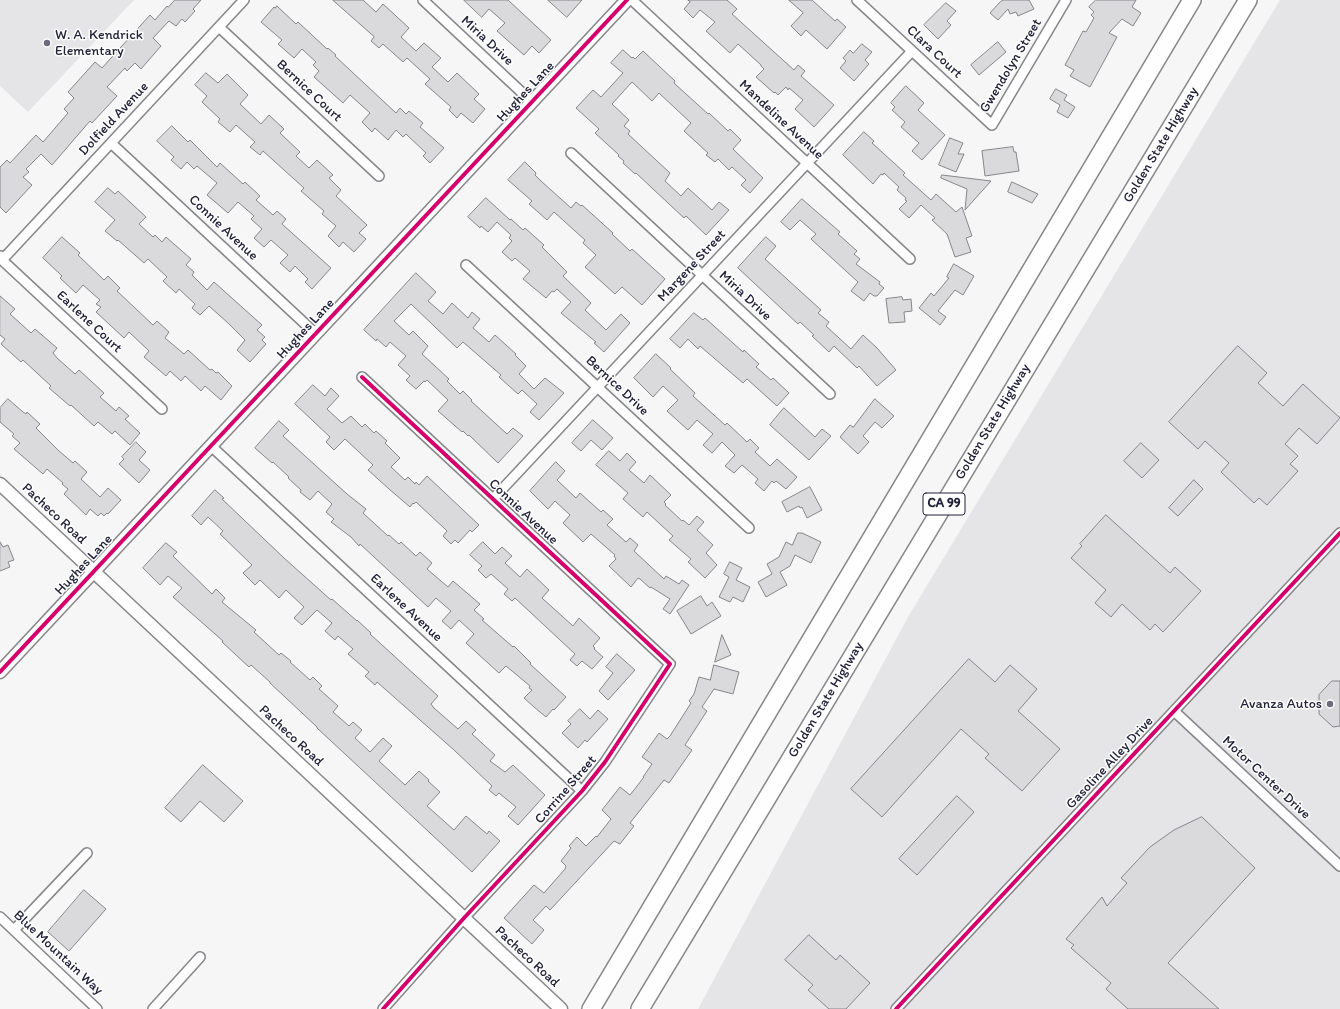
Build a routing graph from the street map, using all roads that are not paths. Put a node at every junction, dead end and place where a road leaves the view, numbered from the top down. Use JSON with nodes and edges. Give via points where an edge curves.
{"nodes":[{"id":1,"x":244,"y":0,"type":"edge"},
{"id":2,"x":423,"y":0,"type":"edge"},
{"id":3,"x":627,"y":0,"type":"edge"},
{"id":4,"x":632,"y":0,"type":"edge"},
{"id":5,"x":857,"y":0,"type":"edge"},
{"id":6,"x":1066,"y":0,"type":"edge"},
{"id":7,"x":1192,"y":0,"type":"edge"},
{"id":8,"x":1248,"y":0,"type":"edge"},
{"id":9,"x":219,"y":27,"type":"junction"},
{"id":10,"x":912,"y":51,"type":"junction"},
{"id":11,"x":532,"y":102,"type":"junction"},
{"id":12,"x":992,"y":125,"type":"joint"},
{"id":13,"x":111,"y":143,"type":"junction"},
{"id":14,"x":571,"y":152,"type":"dead end"},
{"id":15,"x":807,"y":163,"type":"junction"},
{"id":16,"x":379,"y":176,"type":"dead end"},
{"id":17,"x":2,"y":256,"type":"edge"},
{"id":18,"x":910,"y":260,"type":"dead end"},
{"id":19,"x":466,"y":265,"type":"dead end"},
{"id":20,"x":702,"y":275,"type":"junction"},
{"id":21,"x":316,"y":334,"type":"junction"},
{"id":22,"x":362,"y":377,"type":"dead end"},
{"id":23,"x":598,"y":387,"type":"junction"},
{"id":24,"x":830,"y":394,"type":"dead end"},
{"id":25,"x":162,"y":409,"type":"dead end"},
{"id":26,"x":211,"y":446,"type":"junction"},
{"id":27,"x":0,"y":484,"type":"edge"},
{"id":28,"x":493,"y":499,"type":"junction"},
{"id":29,"x":749,"y":528,"type":"dead end"},
{"id":30,"x":1340,"y":533,"type":"edge"},
{"id":31,"x":94,"y":572,"type":"junction"},
{"id":32,"x":670,"y":664,"type":"joint"},
{"id":33,"x":0,"y":672,"type":"edge"},
{"id":34,"x":1174,"y":711,"type":"junction"},
{"id":35,"x":582,"y":791,"type":"junction"},
{"id":36,"x":87,"y":853,"type":"dead end"},
{"id":37,"x":1340,"y":866,"type":"edge"},
{"id":38,"x":0,"y":917,"type":"edge"},
{"id":39,"x":464,"y":918,"type":"junction"},
{"id":40,"x":14,"y":930,"type":"junction"},
{"id":41,"x":200,"y":957,"type":"dead end"},
{"id":42,"x":640,"y":1008,"type":"edge"},
{"id":43,"x":97,"y":1009,"type":"edge"},
{"id":44,"x":153,"y":1009,"type":"edge"},
{"id":45,"x":383,"y":1009,"type":"edge"},
{"id":46,"x":561,"y":1009,"type":"edge"},
{"id":47,"x":591,"y":1009,"type":"edge"},
{"id":48,"x":896,"y":1009,"type":"edge"}],
"edges":[{"from":1,"to":9,"type":"street","name":"Dolfield Avenue"},
{"from":2,"to":11,"type":"street","name":"Miria Drive"},
{"from":3,"to":11,"type":"street","name":"Hughes Lane"},
{"from":4,"to":15,"type":"street","name":"Mandeline Avenue"},
{"from":5,"to":10,"type":"street","name":"Clara Court"},
{"from":6,"to":12,"type":"street","name":"Gwendolyn Street"},
{"from":7,"to":47,"type":"highway"},
{"from":8,"to":42,"type":"highway","name":"Golden State Highway","number":"CA 99"},
{"from":9,"to":13,"type":"street","name":"Dolfield Avenue"},
{"from":9,"to":16,"type":"street","name":"Bernice Court"},
{"from":10,"to":12,"type":"street","name":"Clara Court"},
{"from":10,"to":15,"type":"street","name":"Margene Street"},
{"from":11,"to":21,"type":"street","name":"Hughes Lane"},
{"from":13,"to":17,"type":"street","name":"Dolfield Avenue"},
{"from":13,"to":21,"type":"street","name":"Connie Avenue"},
{"from":14,"to":20,"type":"street","name":"Miria Drive"},
{"from":15,"to":18,"type":"street","name":"Mandeline Avenue"},
{"from":15,"to":20,"type":"street","name":"Margene Street"},
{"from":17,"to":25,"type":"street","name":"Earlene Court","via":[[2,260]]},
{"from":19,"to":23,"type":"street","name":"Bernice Drive"},
{"from":20,"to":23,"type":"street","name":"Margene Street"},
{"from":20,"to":24,"type":"street","name":"Miria Drive"},
{"from":21,"to":26,"type":"street","name":"Hughes Lane"},
{"from":22,"to":28,"type":"street","name":"Connie Avenue"},
{"from":23,"to":28,"type":"street","name":"Margene Street"},
{"from":23,"to":29,"type":"street","name":"Bernice Drive"},
{"from":26,"to":31,"type":"street","name":"Hughes Lane"},
{"from":26,"to":35,"type":"street","name":"Earlene Avenue"},
{"from":27,"to":31,"type":"street","name":"Pacheco Road"},
{"from":28,"to":32,"type":"street","name":"Connie Avenue"},
{"from":30,"to":34,"type":"street","name":"Gasoline Alley Drive"},
{"from":31,"to":33,"type":"street","name":"Hughes Lane"},
{"from":31,"to":39,"type":"street","name":"Pacheco Road"},
{"from":32,"to":35,"type":"street","name":"Corrine Street"},
{"from":34,"to":37,"type":"street","name":"Motor Center Drive"},
{"from":34,"to":48,"type":"street","name":"Gasoline Alley Drive"},
{"from":35,"to":39,"type":"street","name":"Corrine Street"},
{"from":36,"to":40,"type":"street"},
{"from":38,"to":40,"type":"street","name":"Blue Mountain Way"},
{"from":39,"to":45,"type":"street"},
{"from":39,"to":46,"type":"street","name":"Pacheco Road"},
{"from":40,"to":43,"type":"street","name":"Blue Mountain Way"},
{"from":41,"to":44,"type":"street"}]}
